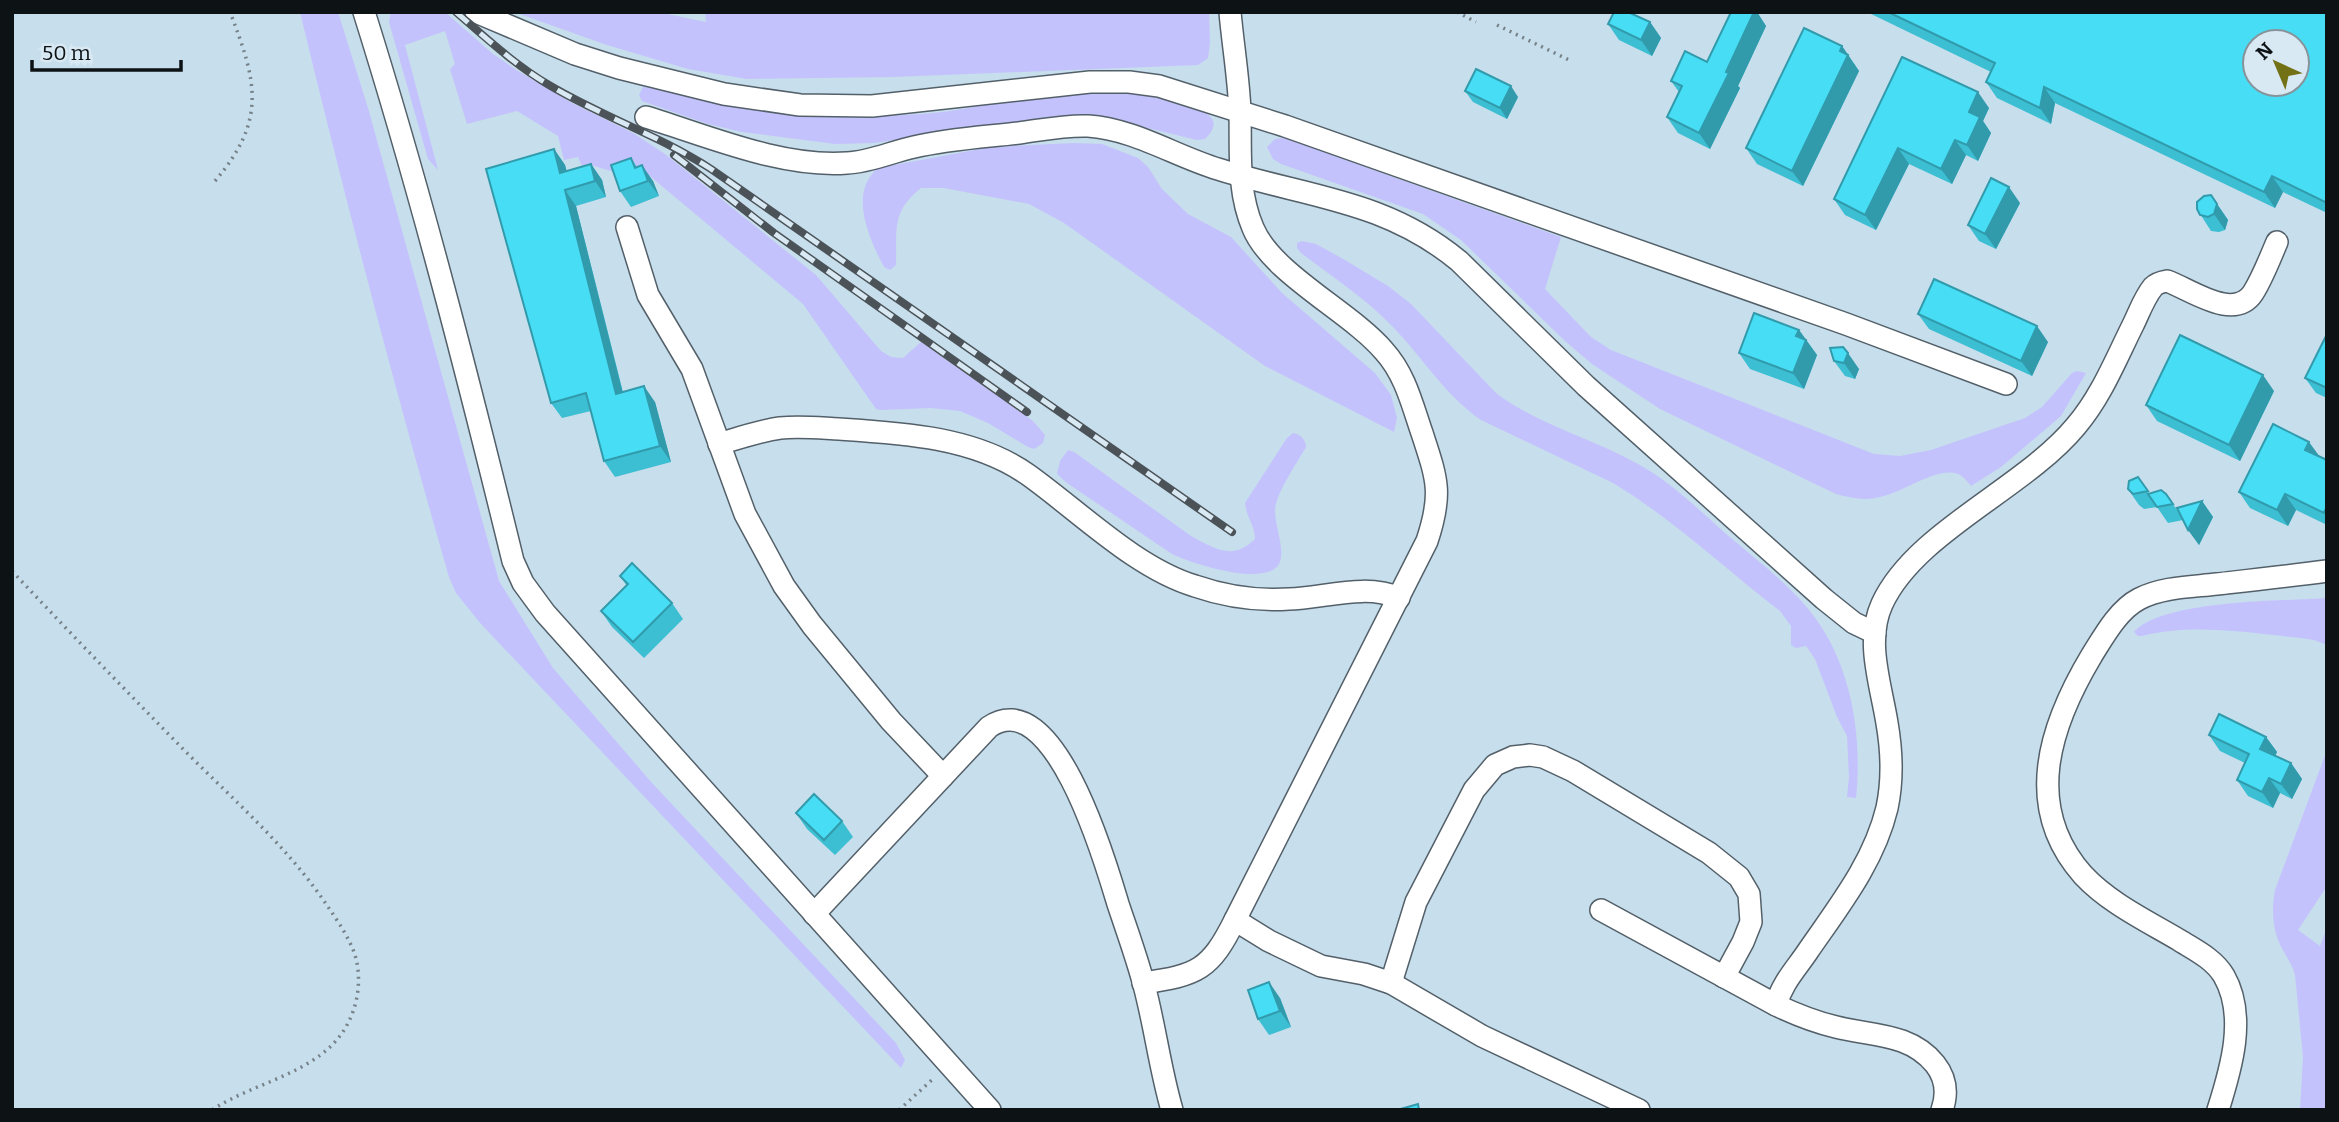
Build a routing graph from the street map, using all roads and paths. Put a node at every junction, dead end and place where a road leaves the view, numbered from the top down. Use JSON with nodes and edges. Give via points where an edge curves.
{"nodes":[{"id":1,"x":230,"y":12,"type":"edge"},
{"id":2,"x":364,"y":12,"type":"edge"},
{"id":3,"x":475,"y":12,"type":"edge"},
{"id":4,"x":1230,"y":12,"type":"edge"},
{"id":5,"x":1457,"y":12,"type":"edge"},
{"id":6,"x":1476,"y":22,"type":"dead end"},
{"id":7,"x":1497,"y":25,"type":"dead end"},
{"id":8,"x":1569,"y":60,"type":"dead end"},
{"id":9,"x":1240,"y":111,"type":"junction"},
{"id":10,"x":646,"y":117,"type":"dead end"},
{"id":11,"x":1240,"y":175,"type":"junction"},
{"id":12,"x":215,"y":181,"type":"dead end"},
{"id":13,"x":627,"y":227,"type":"dead end"},
{"id":14,"x":2277,"y":242,"type":"dead end"},
{"id":15,"x":2006,"y":384,"type":"dead end"},
{"id":16,"x":719,"y":444,"type":"junction"},
{"id":17,"x":12,"y":571,"type":"edge"},
{"id":18,"x":2327,"y":571,"type":"edge"},
{"id":19,"x":1399,"y":598,"type":"junction"},
{"id":20,"x":1875,"y":633,"type":"junction"},
{"id":21,"x":943,"y":776,"type":"junction"},
{"id":22,"x":1601,"y":910,"type":"dead end"},
{"id":23,"x":814,"y":914,"type":"junction"},
{"id":24,"x":1235,"y":920,"type":"junction"},
{"id":25,"x":1724,"y":976,"type":"junction"},
{"id":26,"x":1143,"y":983,"type":"junction"},
{"id":27,"x":1391,"y":983,"type":"junction"},
{"id":28,"x":1776,"y":1005,"type":"junction"},
{"id":29,"x":949,"y":1065,"type":"junction"},
{"id":30,"x":2220,"y":1109,"type":"edge"},
{"id":31,"x":212,"y":1110,"type":"edge"},
{"id":32,"x":899,"y":1110,"type":"edge"},
{"id":33,"x":990,"y":1110,"type":"edge"},
{"id":34,"x":1172,"y":1110,"type":"edge"},
{"id":35,"x":1640,"y":1110,"type":"edge"},
{"id":36,"x":1942,"y":1110,"type":"edge"}],
"edges":[{"from":1,"to":12,"type":"path","via":[[248,65],[251,112],[241,147]]},
{"from":2,"to":23,"type":"lane","via":[[478,418],[513,561],[523,583]]},
{"from":3,"to":9,"type":"lane","via":[[619,68],[782,103],[872,106],[1069,83],[1129,82],[1159,86]]},
{"from":4,"to":9,"type":"lane"},
{"from":5,"to":6,"type":"path"},
{"from":7,"to":8,"type":"path"},
{"from":9,"to":11,"type":"lane"},
{"from":9,"to":15,"type":"lane"},
{"from":10,"to":11,"type":"lane","via":[[761,152],[828,163],[859,162],[938,142],[1089,126],[1131,135]]},
{"from":11,"to":19,"type":"lane","via":[[1252,227],[1268,251],[1383,349],[1406,385],[1436,480],[1438,502],[1427,541]]},
{"from":11,"to":20,"type":"lane","via":[[1360,207],[1405,224],[1439,244],[1586,386],[1836,609]]},
{"from":13,"to":16,"type":"lane","via":[[648,295],[692,369]]},
{"from":14,"to":20,"type":"lane","via":[[2252,295],[2239,304],[2222,304],[2167,281],[2155,285],[2081,421],[2034,467],[1912,562],[1882,603]]},
{"from":16,"to":19,"type":"lane","via":[[800,427],[948,442],[1008,462],[1153,566],[1192,586],[1258,598],[1378,591]]},
{"from":16,"to":21,"type":"lane","via":[[745,514],[784,586],[883,712]]},
{"from":17,"to":31,"type":"path","via":[[295,862],[336,917],[354,952],[357,997],[337,1040],[307,1064]]},
{"from":18,"to":30,"type":"lane","via":[[2175,589],[2138,599],[2115,621],[2068,696],[2052,745],[2049,806],[2073,862],[2103,893],[2204,955],[2225,977],[2235,1032]]},
{"from":19,"to":24,"type":"lane"},
{"from":20,"to":28,"type":"lane","via":[[1875,661],[1891,751],[1887,806],[1871,851],[1847,896],[1788,977]]},
{"from":21,"to":23,"type":"lane"},
{"from":21,"to":26,"type":"lane","via":[[989,727],[1003,720],[1026,724],[1044,739],[1081,799]]},
{"from":22,"to":25,"type":"lane"},
{"from":23,"to":29,"type":"lane"},
{"from":24,"to":26,"type":"lane","via":[[1216,954],[1200,969]]},
{"from":24,"to":27,"type":"lane","via":[[1321,966]]},
{"from":25,"to":27,"type":"lane","via":[[1751,922],[1749,894],[1739,877],[1709,853],[1573,771],[1530,755],[1495,765],[1474,790],[1416,902]]},
{"from":25,"to":28,"type":"lane"},
{"from":26,"to":34,"type":"lane"},
{"from":27,"to":35,"type":"lane","via":[[1482,1036]]},
{"from":28,"to":36,"type":"lane","via":[[1818,1022],[1917,1047],[1943,1079],[1946,1096]]},
{"from":29,"to":32,"type":"path"},
{"from":29,"to":33,"type":"lane"}]}
